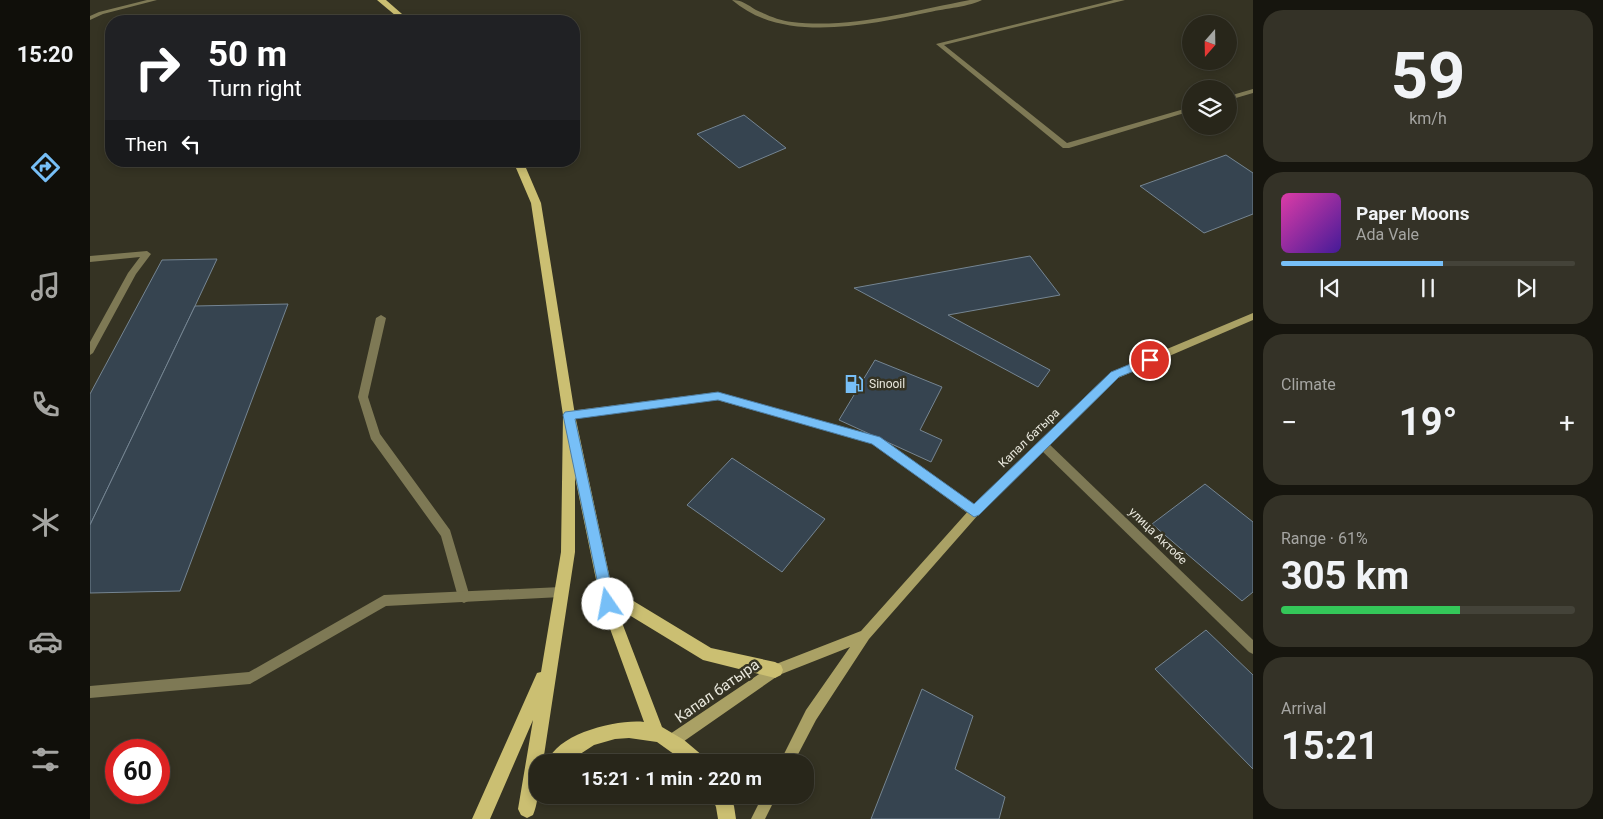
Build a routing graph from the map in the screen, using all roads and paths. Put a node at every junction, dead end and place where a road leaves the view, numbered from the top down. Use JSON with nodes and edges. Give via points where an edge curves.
{"nodes":[{"id":1,"x":154,"y":0,"type":"edge"},
{"id":2,"x":381,"y":0,"type":"edge"},
{"id":3,"x":735,"y":0,"type":"edge"},
{"id":4,"x":979,"y":0,"type":"edge"},
{"id":5,"x":1122,"y":0,"type":"edge"},
{"id":6,"x":399,"y":15,"type":"edge"},
{"id":7,"x":90,"y":18,"type":"edge"},
{"id":8,"x":1253,"y":91,"type":"edge"},
{"id":9,"x":1237,"y":96,"type":"edge"},
{"id":10,"x":1182,"y":112,"type":"edge"},
{"id":11,"x":521,"y":167,"type":"edge"},
{"id":12,"x":90,"y":259,"type":"edge"},
{"id":13,"x":1253,"y":316,"type":"edge"},
{"id":14,"x":381,"y":318,"type":"dead end"},
{"id":15,"x":90,"y":351,"type":"edge"},
{"id":16,"x":569,"y":415,"type":"junction"},
{"id":17,"x":1043,"y":445,"type":"junction"},
{"id":18,"x":974,"y":512,"type":"junction"},
{"id":19,"x":561,"y":592,"type":"junction"},
{"id":20,"x":606,"y":592,"type":"junction"},
{"id":21,"x":464,"y":597,"type":"junction"},
{"id":22,"x":864,"y":636,"type":"junction"},
{"id":23,"x":1253,"y":648,"type":"edge"},
{"id":24,"x":550,"y":662,"type":"junction"},
{"id":25,"x":775,"y":670,"type":"junction"},
{"id":26,"x":90,"y":692,"type":"edge"},
{"id":27,"x":656,"y":733,"type":"junction"},
{"id":28,"x":672,"y":741,"type":"junction"},
{"id":29,"x":564,"y":754,"type":"edge"},
{"id":30,"x":687,"y":754,"type":"edge"},
{"id":31,"x":791,"y":754,"type":"edge"},
{"id":32,"x":725,"y":804,"type":"edge"},
{"id":33,"x":766,"y":804,"type":"edge"},
{"id":34,"x":526,"y":814,"type":"edge"},
{"id":35,"x":481,"y":819,"type":"edge"},
{"id":36,"x":727,"y":819,"type":"edge"},
{"id":37,"x":758,"y":819,"type":"edge"}],
"edges":[{"from":1,"to":7,"type":"street"},
{"from":2,"to":6,"type":"main road"},
{"from":3,"to":4,"type":"street","via":[[759,14],[791,24],[829,25]]},
{"from":5,"to":10,"type":"street","via":[[939,44],[1066,146]]},
{"from":8,"to":9,"type":"street"},
{"from":11,"to":16,"type":"main road","via":[[536,203]]},
{"from":12,"to":15,"type":"street","via":[[147,254],[132,274]]},
{"from":13,"to":17,"type":"street","name":"Капал батыра","via":[[1115,374]]},
{"from":14,"to":21,"type":"street","via":[[364,397],[375,436],[446,534]]},
{"from":16,"to":18,"type":"street","via":[[718,396],[875,440]]},
{"from":16,"to":19,"type":"main road","via":[[568,552]]},
{"from":16,"to":20,"type":"main road"},
{"from":17,"to":18,"type":"street","name":"Капал батыра"},
{"from":17,"to":23,"type":"street","name":"улица Актобе"},
{"from":18,"to":22,"type":"street","name":"Капал батыра"},
{"from":19,"to":21,"type":"street"},
{"from":19,"to":24,"type":"main road"},
{"from":20,"to":25,"type":"main road","via":[[708,655]]},
{"from":20,"to":27,"type":"main road"},
{"from":21,"to":26,"type":"street","via":[[384,601],[250,678]]},
{"from":22,"to":25,"type":"street","name":"Капал батыра"},
{"from":22,"to":31,"type":"street","name":"Капал батыра","via":[[811,714]]},
{"from":24,"to":34,"type":"main road"},
{"from":24,"to":35,"type":"main road"},
{"from":25,"to":28,"type":"street","name":"Капал батыра"},
{"from":27,"to":28,"type":"main road"},
{"from":27,"to":29,"type":"main road","via":[[625,730],[594,736]]},
{"from":28,"to":30,"type":"main road"},
{"from":32,"to":36,"type":"main road"},
{"from":33,"to":37,"type":"street"}]}
